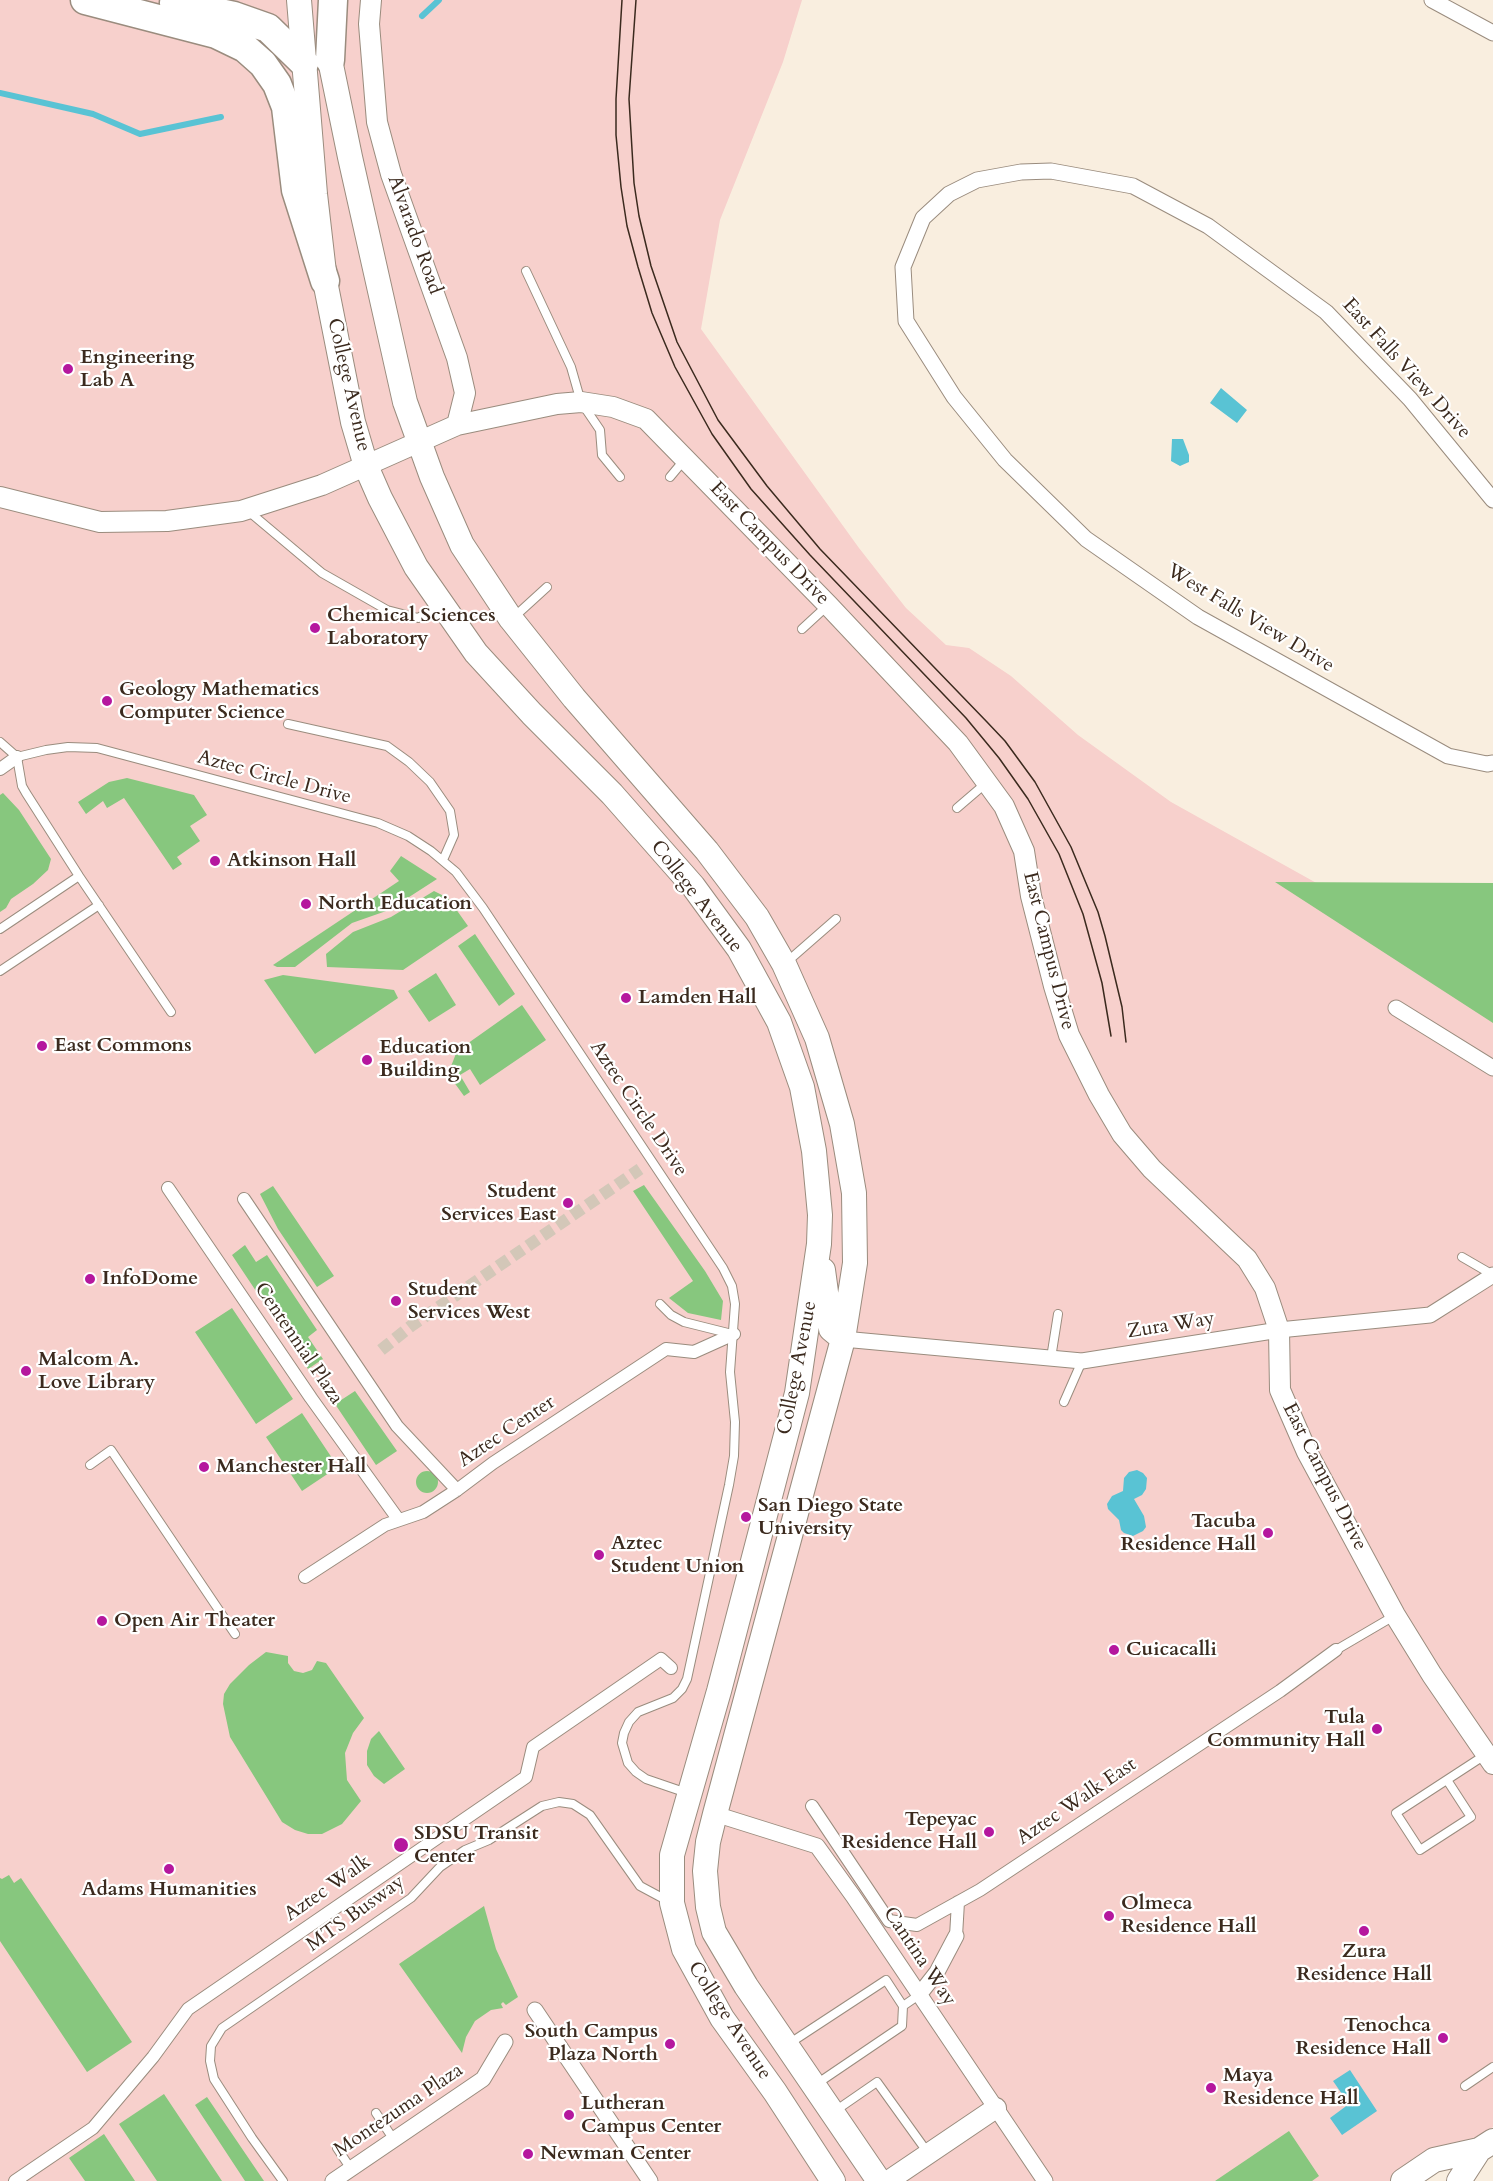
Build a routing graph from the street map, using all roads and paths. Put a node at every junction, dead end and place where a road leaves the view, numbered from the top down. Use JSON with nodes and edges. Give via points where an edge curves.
{"nodes":[{"id":1,"x":86,"y":0,"type":"edge"},
{"id":2,"x":158,"y":0,"type":"edge"},
{"id":3,"x":299,"y":0,"type":"edge"},
{"id":4,"x":324,"y":0,"type":"edge"},
{"id":5,"x":333,"y":0,"type":"edge"},
{"id":6,"x":371,"y":0,"type":"edge"},
{"id":7,"x":1432,"y":0,"type":"edge"},
{"id":8,"x":1493,"y":33,"type":"edge"},
{"id":9,"x":317,"y":62,"type":"junction"},
{"id":10,"x":923,"y":218,"type":"joint"},
{"id":11,"x":526,"y":271,"type":"dead end"},
{"id":12,"x":325,"y":281,"type":"junction"},
{"id":13,"x":581,"y":402,"type":"junction"},
{"id":14,"x":457,"y":425,"type":"junction"},
{"id":15,"x":419,"y":443,"type":"junction"},
{"id":16,"x":686,"y":458,"type":"junction"},
{"id":17,"x":366,"y":466,"type":"junction"},
{"id":18,"x":620,"y":477,"type":"dead end"},
{"id":19,"x":670,"y":477,"type":"dead end"},
{"id":20,"x":0,"y":497,"type":"edge"},
{"id":21,"x":1493,"y":500,"type":"edge"},
{"id":22,"x":246,"y":509,"type":"junction"},
{"id":23,"x":548,"y":587,"type":"dead end"},
{"id":24,"x":442,"y":605,"type":"junction"},
{"id":25,"x":828,"y":605,"type":"junction"},
{"id":26,"x":510,"y":620,"type":"junction"},
{"id":27,"x":802,"y":629,"type":"dead end"},
{"id":28,"x":288,"y":724,"type":"dead end"},
{"id":29,"x":0,"y":742,"type":"edge"},
{"id":30,"x":17,"y":757,"type":"junction"},
{"id":31,"x":1493,"y":763,"type":"edge"},
{"id":32,"x":0,"y":769,"type":"edge"},
{"id":33,"x":987,"y":783,"type":"junction"},
{"id":34,"x":957,"y":808,"type":"dead end"},
{"id":35,"x":443,"y":860,"type":"junction"},
{"id":36,"x":79,"y":876,"type":"junction"},
{"id":37,"x":99,"y":905,"type":"junction"},
{"id":38,"x":836,"y":919,"type":"dead end"},
{"id":39,"x":0,"y":929,"type":"edge"},
{"id":40,"x":784,"y":964,"type":"junction"},
{"id":41,"x":0,"y":971,"type":"edge"},
{"id":42,"x":1396,"y":1008,"type":"dead end"},
{"id":43,"x":171,"y":1012,"type":"dead end"},
{"id":44,"x":1493,"y":1068,"type":"edge"},
{"id":45,"x":168,"y":1188,"type":"dead end"},
{"id":46,"x":244,"y":1199,"type":"dead end"},
{"id":47,"x":819,"y":1244,"type":"junction"},
{"id":48,"x":1461,"y":1257,"type":"dead end"},
{"id":49,"x":1493,"y":1275,"type":"edge"},
{"id":50,"x":660,"y":1304,"type":"dead end"},
{"id":51,"x":1058,"y":1314,"type":"dead end"},
{"id":52,"x":1279,"y":1330,"type":"junction"},
{"id":53,"x":734,"y":1334,"type":"junction"},
{"id":54,"x":843,"y":1339,"type":"junction"},
{"id":55,"x":1051,"y":1358,"type":"junction"},
{"id":56,"x":1082,"y":1361,"type":"junction"},
{"id":57,"x":1064,"y":1402,"type":"dead end"},
{"id":58,"x":90,"y":1465,"type":"dead end"},
{"id":59,"x":456,"y":1490,"type":"junction"},
{"id":60,"x":398,"y":1519,"type":"junction"},
{"id":61,"x":305,"y":1577,"type":"dead end"},
{"id":62,"x":1395,"y":1615,"type":"junction"},
{"id":63,"x":235,"y":1634,"type":"dead end"},
{"id":64,"x":1336,"y":1650,"type":"joint"},
{"id":65,"x":671,"y":1668,"type":"dead end"},
{"id":66,"x":1490,"y":1759,"type":"edge"},
{"id":67,"x":1447,"y":1780,"type":"junction"},
{"id":68,"x":689,"y":1793,"type":"junction"},
{"id":69,"x":812,"y":1806,"type":"dead end"},
{"id":70,"x":715,"y":1814,"type":"junction"},
{"id":71,"x":958,"y":1902,"type":"junction"},
{"id":72,"x":672,"y":1903,"type":"junction"},
{"id":73,"x":956,"y":1936,"type":"joint"},
{"id":74,"x":919,"y":1995,"type":"junction"},
{"id":75,"x":903,"y":2006,"type":"junction"},
{"id":76,"x":535,"y":2010,"type":"dead end"},
{"id":77,"x":505,"y":2042,"type":"dead end"},
{"id":78,"x":787,"y":2045,"type":"junction"},
{"id":79,"x":1493,"y":2067,"type":"edge"},
{"id":80,"x":814,"y":2085,"type":"junction"},
{"id":81,"x":1465,"y":2086,"type":"dead end"},
{"id":82,"x":996,"y":2108,"type":"junction"},
{"id":83,"x":833,"y":2112,"type":"junction"},
{"id":84,"x":376,"y":2113,"type":"dead end"},
{"id":85,"x":394,"y":2140,"type":"junction"},
{"id":86,"x":1486,"y":2145,"type":"edge"},
{"id":87,"x":337,"y":2148,"type":"dead end"},
{"id":88,"x":929,"y":2154,"type":"junction"},
{"id":89,"x":351,"y":2169,"type":"junction"},
{"id":90,"x":15,"y":2181,"type":"edge"},
{"id":91,"x":283,"y":2181,"type":"edge"},
{"id":92,"x":333,"y":2181,"type":"edge"},
{"id":93,"x":650,"y":2181,"type":"edge"},
{"id":94,"x":833,"y":2181,"type":"edge"},
{"id":95,"x":879,"y":2181,"type":"edge"},
{"id":96,"x":888,"y":2181,"type":"edge"},
{"id":97,"x":1046,"y":2181,"type":"edge"},
{"id":98,"x":1403,"y":2181,"type":"edge"},
{"id":99,"x":1459,"y":2181,"type":"edge"}],
"edges":[{"from":1,"to":12,"type":"highway","via":[[216,34],[245,48],[263,64],[286,107],[296,190]]},
{"from":2,"to":9,"type":"highway","via":[[234,16],[268,28]]},
{"from":3,"to":9,"type":"main road","name":"College Avenue"},
{"from":4,"to":9,"type":"main road","name":"College Avenue"},
{"from":5,"to":9,"type":"highway"},
{"from":6,"to":14,"type":"street","name":"Alvarado Road","via":[[369,24],[377,122],[391,174],[457,358],[465,393]]},
{"from":7,"to":8,"type":"street"},
{"from":9,"to":12,"type":"main road","name":"College Avenue"},
{"from":9,"to":15,"type":"main road","name":"College Avenue"},
{"from":10,"to":21,"type":"street","name":"East Falls View Drive","via":[[949,194],[977,180],[1021,172],[1051,171],[1133,186],[1208,226],[1326,312],[1410,399]]},
{"from":10,"to":31,"type":"street","name":"West Falls View Drive","via":[[903,267],[906,321],[954,397],[1005,460],[1086,539],[1198,617],[1448,756]]},
{"from":11,"to":13,"type":"lane","via":[[571,366]]},
{"from":12,"to":17,"type":"main road","name":"College Avenue","via":[[353,422]]},
{"from":13,"to":14,"type":"street","name":"East Campus Drive"},
{"from":13,"to":16,"type":"street","name":"East Campus Drive","via":[[613,407],[646,419]]},
{"from":13,"to":18,"type":"lane","via":[[600,430],[602,455]]},
{"from":14,"to":15,"type":"street"},
{"from":15,"to":17,"type":"street"},
{"from":15,"to":26,"type":"main road","name":"College Avenue","via":[[462,544]]},
{"from":16,"to":19,"type":"lane"},
{"from":16,"to":25,"type":"street","name":"East Campus Drive"},
{"from":17,"to":22,"type":"street","via":[[322,485]]},
{"from":17,"to":24,"type":"main road","name":"College Avenue","via":[[416,567]]},
{"from":20,"to":22,"type":"street","via":[[100,522],[167,521]]},
{"from":22,"to":24,"type":"lane","via":[[322,573],[387,610],[418,618]]},
{"from":23,"to":26,"type":"lane"},
{"from":24,"to":47,"type":"main road","name":"College Avenue","via":[[477,653],[612,794],[693,886],[739,949],[779,1022],[802,1087],[814,1151]]},
{"from":25,"to":27,"type":"lane"},
{"from":25,"to":33,"type":"street","name":"East Campus Drive","via":[[958,743]]},
{"from":26,"to":40,"type":"main road","name":"College Avenue","via":[[707,851],[757,917]]},
{"from":28,"to":35,"type":"lane","via":[[387,746],[409,762],[430,782],[450,811],[453,835]]},
{"from":29,"to":30,"type":"lane"},
{"from":30,"to":32,"type":"street"},
{"from":30,"to":35,"type":"lane","name":"Aztec Circle Drive","via":[[68,747],[97,748],[378,823],[408,836]]},
{"from":30,"to":36,"type":"lane","via":[[22,786]]},
{"from":33,"to":34,"type":"lane"},
{"from":33,"to":52,"type":"street","name":"East Campus Drive","via":[[1004,806],[1024,851],[1031,896],[1066,1025],[1099,1095],[1122,1134],[1152,1169],[1247,1259],[1265,1288]]},
{"from":35,"to":53,"type":"lane","name":"Aztec Circle Drive","via":[[483,908],[723,1268],[732,1286]]},
{"from":36,"to":37,"type":"lane"},
{"from":36,"to":39,"type":"lane"},
{"from":37,"to":41,"type":"lane"},
{"from":37,"to":43,"type":"lane"},
{"from":38,"to":40,"type":"lane"},
{"from":40,"to":54,"type":"main road","name":"College Avenue","via":[[817,1038],[842,1124],[854,1193],[855,1263]]},
{"from":42,"to":44,"type":"street"},
{"from":45,"to":60,"type":"street","name":"Centennial Plaza"},
{"from":46,"to":59,"type":"street","name":"Centennial Plaza","via":[[397,1426]]},
{"from":47,"to":54,"type":"main road","via":[[831,1329]]},
{"from":47,"to":68,"type":"main road","name":"College Avenue","via":[[797,1393]]},
{"from":48,"to":49,"type":"lane"},
{"from":49,"to":52,"type":"street","name":"Zura Way","via":[[1430,1315]]},
{"from":50,"to":53,"type":"lane","via":[[684,1322]]},
{"from":51,"to":55,"type":"lane"},
{"from":52,"to":56,"type":"street","name":"Zura Way"},
{"from":52,"to":62,"type":"street","name":"East Campus Drive","via":[[1280,1390],[1307,1452]]},
{"from":53,"to":59,"type":"street","name":"Aztec Center","via":[[694,1352],[666,1349]]},
{"from":53,"to":68,"type":"lane","name":"Aztec Circle Drive","via":[[730,1372],[734,1456],[687,1679],[673,1698],[638,1712],[629,1722],[622,1743],[628,1763],[636,1772]]},
{"from":54,"to":55,"type":"street","name":"Zura Way"},
{"from":54,"to":70,"type":"main road","name":"College Avenue"},
{"from":55,"to":56,"type":"street","name":"Zura Way"},
{"from":56,"to":57,"type":"lane"},
{"from":58,"to":63,"type":"lane","via":[[111,1450]]},
{"from":59,"to":60,"type":"street","name":"Aztec Center","via":[[423,1512]]},
{"from":60,"to":61,"type":"street","name":"Aztec Center"},
{"from":62,"to":64,"type":"lane","name":"Aztec Walk East"},
{"from":62,"to":66,"type":"street","name":"East Campus Drive"},
{"from":64,"to":71,"type":"street","name":"Aztec Walk East","via":[[1196,1747]]},
{"from":65,"to":90,"type":"street","name":"Aztec Walk","via":[[661,1659],[533,1747],[526,1777],[188,2009],[93,2128]]},
{"from":66,"to":67,"type":"lane"},
{"from":67,"to":67,"type":"lane","via":[[1471,1817],[1420,1850],[1396,1813]]},
{"from":68,"to":72,"type":"main road","name":"College Avenue","via":[[672,1855]]},
{"from":69,"to":71,"type":"street","name":"Aztec Walk East","via":[[889,1921],[917,1924]]},
{"from":70,"to":74,"type":"street","name":"Cantina Way","via":[[817,1846]]},
{"from":70,"to":78,"type":"main road","name":"College Avenue","via":[[705,1871],[714,1932]]},
{"from":71,"to":73,"type":"street"},
{"from":72,"to":91,"type":"lane","name":"MTS Busway","via":[[639,1886],[590,1815],[573,1804],[542,1806],[440,1867],[411,1898],[222,2028],[211,2046],[214,2079]]},
{"from":72,"to":94,"type":"main road","name":"College Avenue","via":[[684,1949],[722,2018]]},
{"from":73,"to":74,"type":"street","via":[[937,1972]]},
{"from":74,"to":75,"type":"lane"},
{"from":74,"to":82,"type":"street","name":"Cantina Way"},
{"from":75,"to":78,"type":"lane","via":[[886,1980]]},
{"from":75,"to":80,"type":"lane","via":[[902,2026]]},
{"from":76,"to":93,"type":"street"},
{"from":77,"to":85,"type":"street","name":"Montezuma Plaza","via":[[483,2079]]},
{"from":78,"to":80,"type":"main road","name":"College Avenue"},
{"from":79,"to":81,"type":"lane"},
{"from":80,"to":83,"type":"main road","name":"College Avenue"},
{"from":82,"to":88,"type":"street"},
{"from":82,"to":97,"type":"street","name":"Cantina Way"},
{"from":83,"to":88,"type":"lane","via":[[877,2082]]},
{"from":83,"to":95,"type":"main road","name":"College Avenue"},
{"from":84,"to":85,"type":"lane"},
{"from":85,"to":89,"type":"street","name":"Montezuma Plaza"},
{"from":86,"to":98,"type":"main road","via":[[1434,2160]]},
{"from":86,"to":99,"type":"main road"},
{"from":87,"to":89,"type":"lane"},
{"from":88,"to":96,"type":"street"},
{"from":89,"to":92,"type":"street","name":"Montezuma Plaza"}]}
